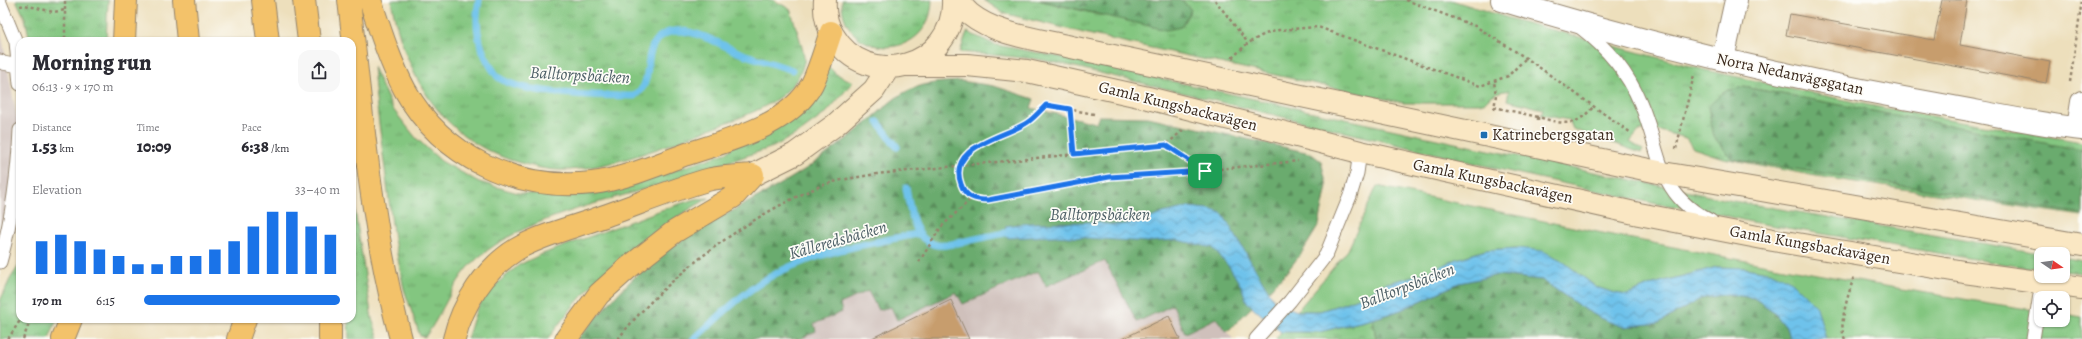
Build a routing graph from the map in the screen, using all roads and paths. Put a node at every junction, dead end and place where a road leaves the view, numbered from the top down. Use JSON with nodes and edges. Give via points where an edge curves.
{"nodes":[{"id":1,"x":65,"y":0,"type":"edge"},
{"id":2,"x":126,"y":0,"type":"edge"},
{"id":3,"x":184,"y":0,"type":"edge"},
{"id":4,"x":263,"y":0,"type":"edge"},
{"id":5,"x":304,"y":0,"type":"edge"},
{"id":6,"x":349,"y":0,"type":"edge"},
{"id":7,"x":370,"y":0,"type":"edge"},
{"id":8,"x":953,"y":0,"type":"edge"},
{"id":9,"x":957,"y":0,"type":"edge"},
{"id":10,"x":1215,"y":0,"type":"edge"},
{"id":11,"x":1406,"y":0,"type":"edge"},
{"id":12,"x":1502,"y":0,"type":"edge"},
{"id":13,"x":1736,"y":0,"type":"edge"},
{"id":14,"x":2082,"y":0,"type":"edge"},
{"id":15,"x":2,"y":8,"type":"edge"},
{"id":16,"x":65,"y":10,"type":"junction"},
{"id":17,"x":823,"y":12,"type":"edge"},
{"id":18,"x":1574,"y":22,"type":"junction"},
{"id":19,"x":66,"y":37,"type":"edge"},
{"id":20,"x":124,"y":37,"type":"edge"},
{"id":21,"x":188,"y":37,"type":"edge"},
{"id":22,"x":268,"y":37,"type":"edge"},
{"id":23,"x":309,"y":37,"type":"edge"},
{"id":24,"x":353,"y":37,"type":"edge"},
{"id":25,"x":16,"y":42,"type":"edge"},
{"id":26,"x":1248,"y":43,"type":"junction"},
{"id":27,"x":1700,"y":54,"type":"junction"},
{"id":28,"x":1526,"y":58,"type":"junction"},
{"id":29,"x":1723,"y":59,"type":"junction"},
{"id":30,"x":1230,"y":60,"type":"dead end"},
{"id":31,"x":0,"y":61,"type":"edge"},
{"id":32,"x":356,"y":64,"type":"edge"},
{"id":33,"x":16,"y":66,"type":"edge"},
{"id":34,"x":898,"y":66,"type":"junction"},
{"id":35,"x":1494,"y":82,"type":"junction"},
{"id":36,"x":2076,"y":94,"type":"edge"},
{"id":37,"x":1594,"y":106,"type":"junction"},
{"id":38,"x":1070,"y":109,"type":"junction"},
{"id":39,"x":1094,"y":114,"type":"dead end"},
{"id":40,"x":1185,"y":128,"type":"dead end"},
{"id":41,"x":2080,"y":129,"type":"edge"},
{"id":42,"x":1654,"y":143,"type":"junction"},
{"id":43,"x":1166,"y":145,"type":"junction"},
{"id":44,"x":1676,"y":150,"type":"junction"},
{"id":45,"x":1360,"y":152,"type":"junction"},
{"id":46,"x":1682,"y":152,"type":"dead end"},
{"id":47,"x":1074,"y":154,"type":"junction"},
{"id":48,"x":1300,"y":160,"type":"dead end"},
{"id":49,"x":959,"y":165,"type":"junction"},
{"id":50,"x":1205,"y":171,"type":"junction"},
{"id":51,"x":1663,"y":173,"type":"junction"},
{"id":52,"x":754,"y":175,"type":"junction"},
{"id":53,"x":16,"y":183,"type":"edge"},
{"id":54,"x":972,"y":198,"type":"junction"},
{"id":55,"x":0,"y":216,"type":"edge"},
{"id":56,"x":1732,"y":232,"type":"junction"},
{"id":57,"x":8,"y":234,"type":"junction"},
{"id":58,"x":2082,"y":246,"type":"edge"},
{"id":59,"x":0,"y":262,"type":"edge"},
{"id":60,"x":919,"y":262,"type":"dead end"},
{"id":61,"x":1855,"y":271,"type":"dead end"},
{"id":62,"x":2034,"y":281,"type":"edge"},
{"id":63,"x":2042,"y":283,"type":"edge"},
{"id":64,"x":2049,"y":283,"type":"edge"},
{"id":65,"x":2082,"y":288,"type":"edge"},
{"id":66,"x":19,"y":323,"type":"edge"},
{"id":67,"x":29,"y":323,"type":"edge"},
{"id":68,"x":69,"y":323,"type":"edge"},
{"id":69,"x":228,"y":323,"type":"edge"},
{"id":70,"x":243,"y":323,"type":"edge"},
{"id":71,"x":330,"y":323,"type":"edge"},
{"id":72,"x":8,"y":339,"type":"edge"},
{"id":73,"x":23,"y":339,"type":"edge"},
{"id":74,"x":62,"y":339,"type":"edge"},
{"id":75,"x":231,"y":339,"type":"edge"},
{"id":76,"x":238,"y":339,"type":"edge"},
{"id":77,"x":330,"y":339,"type":"edge"},
{"id":78,"x":401,"y":339,"type":"edge"},
{"id":79,"x":454,"y":339,"type":"edge"},
{"id":80,"x":566,"y":339,"type":"edge"},
{"id":81,"x":618,"y":339,"type":"edge"},
{"id":82,"x":1256,"y":339,"type":"edge"},
{"id":83,"x":1845,"y":339,"type":"edge"},
{"id":84,"x":2033,"y":339,"type":"edge"}],
"edges":[{"from":1,"to":16,"type":"path"},
{"from":2,"to":20,"type":"highway"},
{"from":3,"to":21,"type":"highway"},
{"from":4,"to":22,"type":"highway"},
{"from":5,"to":23,"type":"highway"},
{"from":6,"to":24,"type":"highway"},
{"from":7,"to":17,"type":"highway","via":[[392,63],[405,91],[426,121],[455,148],[488,168],[522,179],[560,185],[593,183],[642,170],[755,130],[789,112],[812,84]]},
{"from":8,"to":34,"type":"main road","via":[[950,23],[943,39],[923,58]]},
{"from":9,"to":51,"type":"main road","name":"Gamla Kungsbackavägen","via":[[970,14],[987,24],[1016,34]]},
{"from":10,"to":26,"type":"path"},
{"from":11,"to":28,"type":"path","via":[[1475,26]]},
{"from":12,"to":18,"type":"street","name":"Norra Nedanvägsgatan"},
{"from":13,"to":29,"type":"street"},
{"from":14,"to":36,"type":"path"},
{"from":15,"to":16,"type":"path","via":[[25,5],[53,12]]},
{"from":15,"to":25,"type":"lane"},
{"from":16,"to":19,"type":"path"},
{"from":17,"to":34,"type":"main road","name":"Gamla Kungsbackavägen","via":[[841,46],[855,58],[872,65]]},
{"from":18,"to":27,"type":"street","name":"Norra Nedanvägsgatan"},
{"from":18,"to":42,"type":"lane","via":[[1607,50],[1619,65],[1640,102]]},
{"from":26,"to":30,"type":"path"},
{"from":26,"to":35,"type":"path","via":[[1279,30],[1318,27],[1480,86]]},
{"from":27,"to":29,"type":"street","name":"Norra Nedanvägsgatan"},
{"from":27,"to":44,"type":"path"},
{"from":28,"to":35,"type":"path","via":[[1508,76]]},
{"from":28,"to":37,"type":"path"},
{"from":29,"to":41,"type":"street","name":"Norra Nedanvägsgatan","via":[[1888,95]]},
{"from":31,"to":33,"type":"lane","via":[[2,64]]},
{"from":32,"to":78,"type":"highway","via":[[378,242]]},
{"from":34,"to":45,"type":"main road","name":"Gamla Kungsbackavägen","via":[[968,65],[1027,71],[1148,98]]},
{"from":34,"to":52,"type":"main road","via":[[835,125],[795,154]]},
{"from":35,"to":37,"type":"path","via":[[1494,109],[1566,124],[1574,123]]},
{"from":36,"to":41,"type":"street"},
{"from":37,"to":42,"type":"path","via":[[1637,137]]},
{"from":38,"to":39,"type":"path"},
{"from":38,"to":47,"type":"path"},
{"from":38,"to":49,"type":"path","via":[[1046,105],[1028,122],[968,152]]},
{"from":40,"to":43,"type":"path"},
{"from":42,"to":44,"type":"path"},
{"from":42,"to":51,"type":"lane"},
{"from":43,"to":47,"type":"path"},
{"from":43,"to":50,"type":"path"},
{"from":44,"to":46,"type":"path"},
{"from":45,"to":56,"type":"main road","name":"Gamla Kungsbackavägen"},
{"from":45,"to":82,"type":"lane","via":[[1350,196],[1326,255]]},
{"from":47,"to":49,"type":"path"},
{"from":48,"to":50,"type":"path"},
{"from":49,"to":54,"type":"path","via":[[959,180],[963,190]]},
{"from":49,"to":81,"type":"path","via":[[850,178],[824,185],[788,201],[718,243],[659,294]]},
{"from":50,"to":54,"type":"path","via":[[1109,177],[988,200]]},
{"from":51,"to":56,"type":"lane","via":[[1671,188],[1686,206],[1696,214]]},
{"from":51,"to":58,"type":"main road","name":"Gamla Kungsbackavägen"},
{"from":52,"to":79,"type":"highway","via":[[712,179],[569,228],[517,249],[478,287],[466,305]]},
{"from":52,"to":80,"type":"highway","via":[[733,198],[674,232],[628,268],[599,294]]},
{"from":53,"to":57,"type":"lane"},
{"from":54,"to":60,"type":"path","via":[[941,227]]},
{"from":55,"to":57,"type":"lane"},
{"from":56,"to":62,"type":"main road","name":"Gamla Kungsbackavägen","via":[[1964,272]]},
{"from":57,"to":59,"type":"lane"},
{"from":61,"to":83,"type":"path","via":[[1843,322]]},
{"from":63,"to":84,"type":"lane"},
{"from":64,"to":65,"type":"main road","name":"Gamla Kungsbackavägen"},
{"from":66,"to":72,"type":"path"},
{"from":67,"to":73,"type":"path"},
{"from":68,"to":74,"type":"highway"},
{"from":69,"to":75,"type":"highway"},
{"from":70,"to":76,"type":"highway"},
{"from":71,"to":77,"type":"highway"}]}
